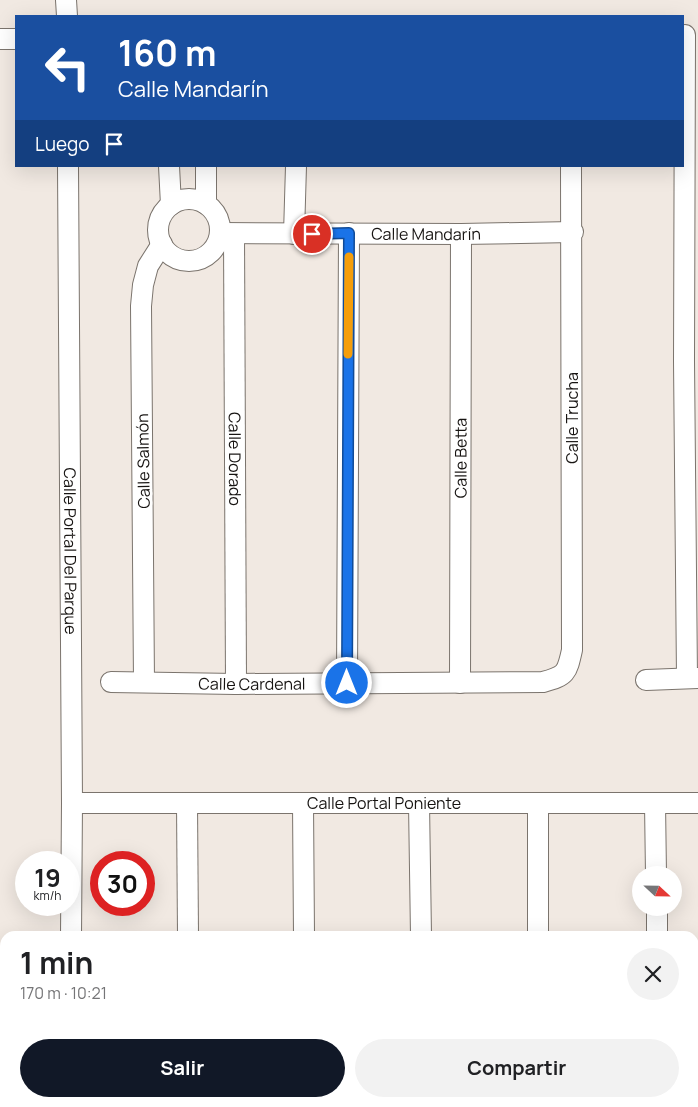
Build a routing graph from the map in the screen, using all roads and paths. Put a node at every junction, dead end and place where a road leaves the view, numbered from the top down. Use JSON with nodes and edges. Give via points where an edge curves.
{"nodes":[{"id":1,"x":66,"y":0,"type":"edge"},
{"id":2,"x":66,"y":15,"type":"edge"},
{"id":3,"x":689,"y":35,"type":"edge"},
{"id":4,"x":0,"y":39,"type":"edge"},
{"id":5,"x":15,"y":39,"type":"edge"},
{"id":6,"x":68,"y":167,"type":"edge"},
{"id":7,"x":169,"y":167,"type":"edge"},
{"id":8,"x":206,"y":167,"type":"edge"},
{"id":9,"x":296,"y":167,"type":"edge"},
{"id":10,"x":571,"y":167,"type":"edge"},
{"id":11,"x":206,"y":204,"type":"junction"},
{"id":12,"x":171,"y":205,"type":"junction"},
{"id":13,"x":573,"y":232,"type":"junction"},
{"id":14,"x":227,"y":233,"type":"junction"},
{"id":15,"x":349,"y":233,"type":"junction"},
{"id":16,"x":294,"y":234,"type":"junction"},
{"id":17,"x":461,"y":234,"type":"junction"},
{"id":18,"x":162,"y":244,"type":"junction"},
{"id":19,"x":568,"y":668,"type":"joint"},
{"id":20,"x":692,"y":678,"type":"edge"},
{"id":21,"x":646,"y":680,"type":"dead end"},
{"id":22,"x":111,"y":682,"type":"dead end"},
{"id":23,"x":144,"y":682,"type":"junction"},
{"id":24,"x":347,"y":683,"type":"junction"},
{"id":25,"x":460,"y":683,"type":"junction"},
{"id":26,"x":236,"y":684,"type":"junction"},
{"id":27,"x":72,"y":803,"type":"junction"},
{"id":28,"x":187,"y":803,"type":"junction"},
{"id":29,"x":303,"y":803,"type":"junction"},
{"id":30,"x":419,"y":803,"type":"junction"},
{"id":31,"x":538,"y":803,"type":"junction"},
{"id":32,"x":655,"y":803,"type":"junction"},
{"id":33,"x":698,"y":803,"type":"edge"},
{"id":34,"x":656,"y":866,"type":"edge"},
{"id":35,"x":657,"y":916,"type":"edge"},
{"id":36,"x":71,"y":931,"type":"edge"},
{"id":37,"x":188,"y":931,"type":"edge"},
{"id":38,"x":304,"y":931,"type":"edge"},
{"id":39,"x":421,"y":931,"type":"edge"},
{"id":40,"x":538,"y":931,"type":"edge"},
{"id":41,"x":657,"y":931,"type":"edge"}],
"edges":[{"from":1,"to":2,"type":"street"},
{"from":3,"to":20,"type":"street","via":[[684,371]]},
{"from":4,"to":5,"type":"street"},
{"from":6,"to":27,"type":"street","name":"Calle Portal Del Parque"},
{"from":7,"to":12,"type":"street"},
{"from":8,"to":11,"type":"street"},
{"from":9,"to":16,"type":"street"},
{"from":10,"to":13,"type":"street","name":"Calle Trucha"},
{"from":11,"to":12,"type":"street","via":[[189,199]]},
{"from":11,"to":14,"type":"street"},
{"from":12,"to":18,"type":"street","via":[[158,227]]},
{"from":13,"to":17,"type":"street","name":"Calle Mandarín"},
{"from":13,"to":19,"type":"street","name":"Calle Trucha","via":[[572,650]]},
{"from":14,"to":16,"type":"street","name":"Calle Mandarín"},
{"from":14,"to":18,"type":"street","via":[[214,249],[191,261],[174,257]]},
{"from":14,"to":26,"type":"street","name":"Calle Dorado"},
{"from":15,"to":16,"type":"street","name":"Calle Mandarín"},
{"from":15,"to":17,"type":"street","name":"Calle Mandarín"},
{"from":15,"to":24,"type":"street"},
{"from":17,"to":25,"type":"street","name":"Calle Betta"},
{"from":18,"to":23,"type":"street","name":"Calle Salmón","via":[[148,266],[141,306]]},
{"from":19,"to":25,"type":"street","name":"Calle Cardenal","via":[[559,678],[543,682]]},
{"from":20,"to":21,"type":"street"},
{"from":22,"to":23,"type":"street","name":"Calle Cardenal"},
{"from":23,"to":26,"type":"street","name":"Calle Cardenal"},
{"from":24,"to":25,"type":"street","name":"Calle Cardenal"},
{"from":24,"to":26,"type":"street","name":"Calle Cardenal"},
{"from":27,"to":28,"type":"street","name":"Calle Portal Poniente"},
{"from":27,"to":36,"type":"street","name":"Calle Portal Del Parque"},
{"from":28,"to":29,"type":"street","name":"Calle Portal Poniente"},
{"from":28,"to":37,"type":"street"},
{"from":29,"to":30,"type":"street","name":"Calle Portal Poniente"},
{"from":29,"to":38,"type":"street"},
{"from":30,"to":31,"type":"street","name":"Calle Portal Poniente"},
{"from":30,"to":39,"type":"street"},
{"from":31,"to":32,"type":"street","name":"Calle Portal Poniente"},
{"from":31,"to":40,"type":"street"},
{"from":32,"to":33,"type":"street","name":"Calle Portal Poniente"},
{"from":32,"to":34,"type":"street"},
{"from":35,"to":41,"type":"street"}]}
